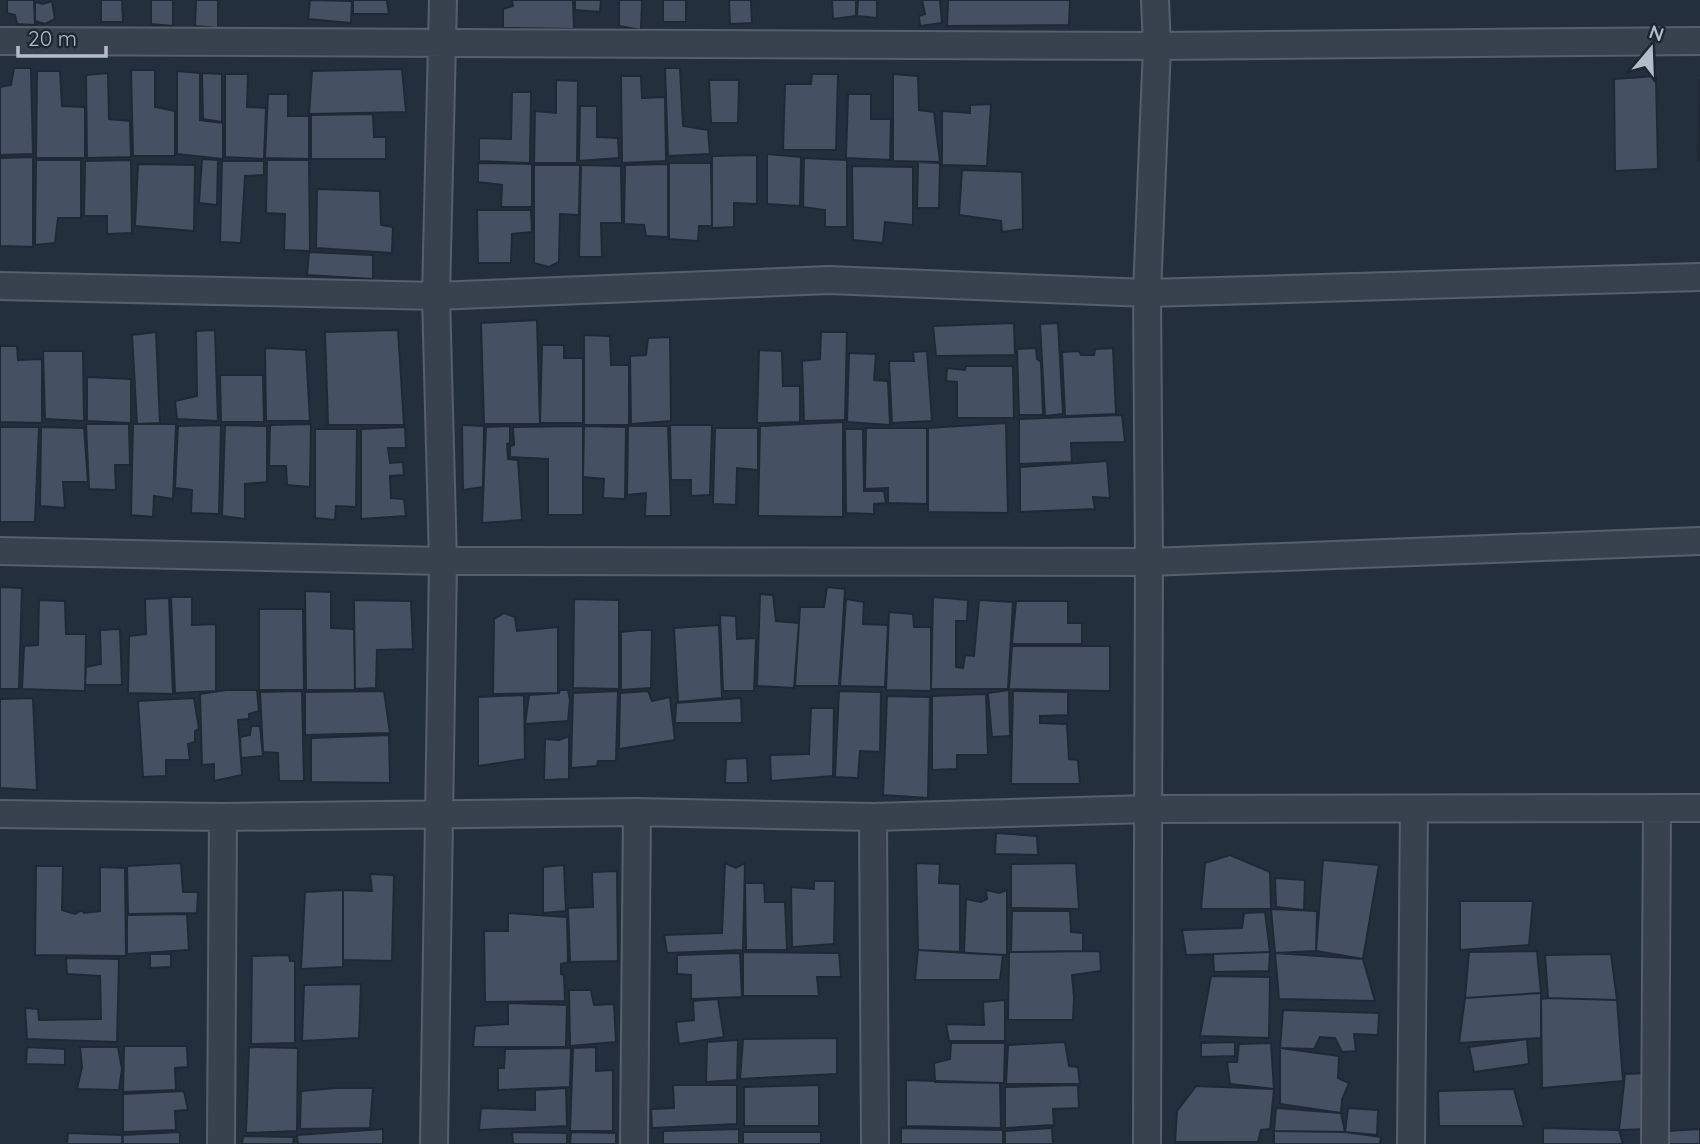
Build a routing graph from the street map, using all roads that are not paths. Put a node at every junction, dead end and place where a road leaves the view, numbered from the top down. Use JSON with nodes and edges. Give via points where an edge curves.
{"nodes":[{"id":1,"x":443,"y":0,"type":"edge"},
{"id":2,"x":1155,"y":0,"type":"edge"},
{"id":3,"x":0,"y":41,"type":"edge"},
{"id":4,"x":1700,"y":41,"type":"edge"},
{"id":5,"x":441,"y":42,"type":"junction"},
{"id":6,"x":1157,"y":46,"type":"junction"},
{"id":7,"x":1700,"y":277,"type":"edge"},
{"id":8,"x":0,"y":286,"type":"edge"},
{"id":9,"x":1147,"y":293,"type":"junction"},
{"id":10,"x":436,"y":296,"type":"junction"},
{"id":11,"x":1700,"y":541,"type":"edge"},
{"id":12,"x":0,"y":551,"type":"edge"},
{"id":13,"x":443,"y":561,"type":"junction"},
{"id":14,"x":1149,"y":562,"type":"junction"},
{"id":15,"x":1657,"y":808,"type":"junction"},
{"id":16,"x":1700,"y":808,"type":"edge"},
{"id":17,"x":1149,"y":809,"type":"junction"},
{"id":18,"x":1414,"y":809,"type":"junction"},
{"id":19,"x":638,"y":812,"type":"junction"},
{"id":20,"x":0,"y":814,"type":"edge"},
{"id":21,"x":440,"y":815,"type":"junction"},
{"id":22,"x":223,"y":817,"type":"junction"},
{"id":23,"x":873,"y":817,"type":"junction"},
{"id":24,"x":221,"y":1144,"type":"edge"},
{"id":25,"x":434,"y":1144,"type":"edge"},
{"id":26,"x":634,"y":1144,"type":"edge"},
{"id":27,"x":875,"y":1144,"type":"edge"},
{"id":28,"x":1147,"y":1144,"type":"edge"},
{"id":29,"x":1411,"y":1144,"type":"edge"},
{"id":30,"x":1655,"y":1144,"type":"edge"}],
"edges":[{"from":1,"to":5,"type":"street"},
{"from":2,"to":6,"type":"street"},
{"from":3,"to":5,"type":"street"},
{"from":4,"to":6,"type":"street"},
{"from":5,"to":6,"type":"street"},
{"from":5,"to":10,"type":"street"},
{"from":6,"to":9,"type":"street"},
{"from":7,"to":9,"type":"street"},
{"from":8,"to":10,"type":"street"},
{"from":9,"to":10,"type":"street","via":[[829,280]]},
{"from":9,"to":14,"type":"street"},
{"from":10,"to":13,"type":"street"},
{"from":11,"to":14,"type":"street"},
{"from":12,"to":13,"type":"street"},
{"from":13,"to":14,"type":"street"},
{"from":13,"to":21,"type":"street"},
{"from":14,"to":17,"type":"street"},
{"from":15,"to":16,"type":"street"},
{"from":15,"to":18,"type":"street"},
{"from":15,"to":30,"type":"street"},
{"from":17,"to":18,"type":"street"},
{"from":17,"to":23,"type":"street"},
{"from":17,"to":28,"type":"street"},
{"from":18,"to":29,"type":"street"},
{"from":19,"to":21,"type":"street"},
{"from":19,"to":23,"type":"street"},
{"from":19,"to":26,"type":"street"},
{"from":20,"to":22,"type":"street"},
{"from":21,"to":22,"type":"street"},
{"from":21,"to":25,"type":"street"},
{"from":22,"to":24,"type":"street"},
{"from":23,"to":27,"type":"street"}]}
